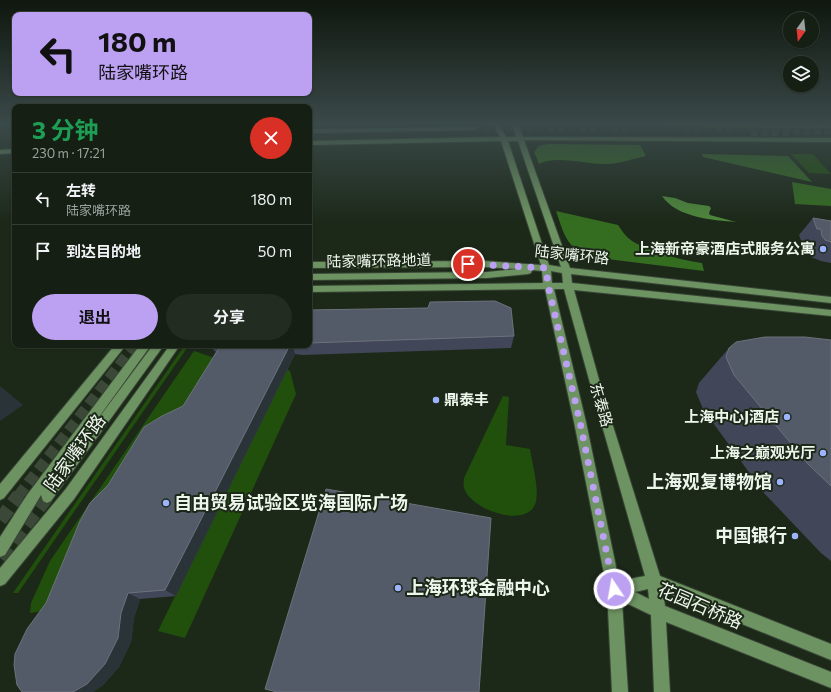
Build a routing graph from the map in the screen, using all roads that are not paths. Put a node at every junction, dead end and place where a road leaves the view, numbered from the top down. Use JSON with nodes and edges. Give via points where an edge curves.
{"nodes":[{"id":1,"x":510,"y":156,"type":"edge"},
{"id":2,"x":526,"y":156,"type":"edge"},
{"id":3,"x":312,"y":265,"type":"edge"},
{"id":4,"x":546,"y":268,"type":"junction"},
{"id":5,"x":566,"y":270,"type":"junction"},
{"id":6,"x":312,"y":277,"type":"edge"},
{"id":7,"x":548,"y":285,"type":"junction"},
{"id":8,"x":568,"y":286,"type":"junction"},
{"id":9,"x":312,"y":289,"type":"edge"},
{"id":10,"x":831,"y":300,"type":"edge"},
{"id":11,"x":831,"y":313,"type":"edge"},
{"id":12,"x":119,"y":348,"type":"edge"},
{"id":13,"x":144,"y":348,"type":"edge"},
{"id":14,"x":157,"y":348,"type":"edge"},
{"id":15,"x":173,"y":348,"type":"edge"},
{"id":16,"x":0,"y":494,"type":"edge"},
{"id":17,"x":47,"y":497,"type":"tunnel mouth"},
{"id":18,"x":0,"y":550,"type":"edge"},
{"id":19,"x":0,"y":579,"type":"edge"},
{"id":20,"x":654,"y":581,"type":"junction"},
{"id":21,"x":614,"y":589,"type":"junction"},
{"id":22,"x":658,"y":611,"type":"junction"},
{"id":23,"x":831,"y":652,"type":"edge"},
{"id":24,"x":831,"y":680,"type":"edge"},
{"id":25,"x":620,"y":692,"type":"edge"},
{"id":26,"x":662,"y":692,"type":"edge"}],
"edges":[{"from":1,"to":4,"type":"main road","name":"东泰路"},
{"from":2,"to":5,"type":"main road","name":"东泰路"},
{"from":3,"to":4,"type":"main road","name":"陆家嘴环路","via":[[484,264]]},
{"from":4,"to":5,"type":"main road","name":"陆家嘴环路"},
{"from":4,"to":6,"type":"main road","name":"陆家嘴环路地道","via":[[487,275]]},
{"from":4,"to":7,"type":"main road","name":"东泰路"},
{"from":5,"to":8,"type":"main road","name":"东泰路"},
{"from":5,"to":10,"type":"main road","name":"陆家嘴环路"},
{"from":7,"to":8,"type":"main road","name":"陆家嘴环路"},
{"from":7,"to":9,"type":"main road","name":"陆家嘴环路"},
{"from":7,"to":21,"type":"main road","name":"东泰路","via":[[580,422]]},
{"from":8,"to":11,"type":"main road","name":"陆家嘴环路"},
{"from":8,"to":20,"type":"main road","name":"东泰路"},
{"from":12,"to":16,"type":"main road","name":"陆家嘴环路"},
{"from":13,"to":18,"type":"main road","name":"陆家嘴环路","via":[[31,499]]},
{"from":14,"to":17,"type":"main road"},
{"from":15,"to":19,"type":"main road","name":"陆家嘴环路","via":[[56,511]]},
{"from":20,"to":21,"type":"main road","name":"花园石桥路"},
{"from":20,"to":22,"type":"main road","name":"东泰路"},
{"from":20,"to":23,"type":"main road","name":"花园石桥路"},
{"from":21,"to":22,"type":"main road","name":"花园石桥路"},
{"from":21,"to":25,"type":"main road","name":"东泰路"},
{"from":22,"to":24,"type":"main road","name":"花园石桥路"},
{"from":22,"to":26,"type":"main road","name":"东泰路"}]}
